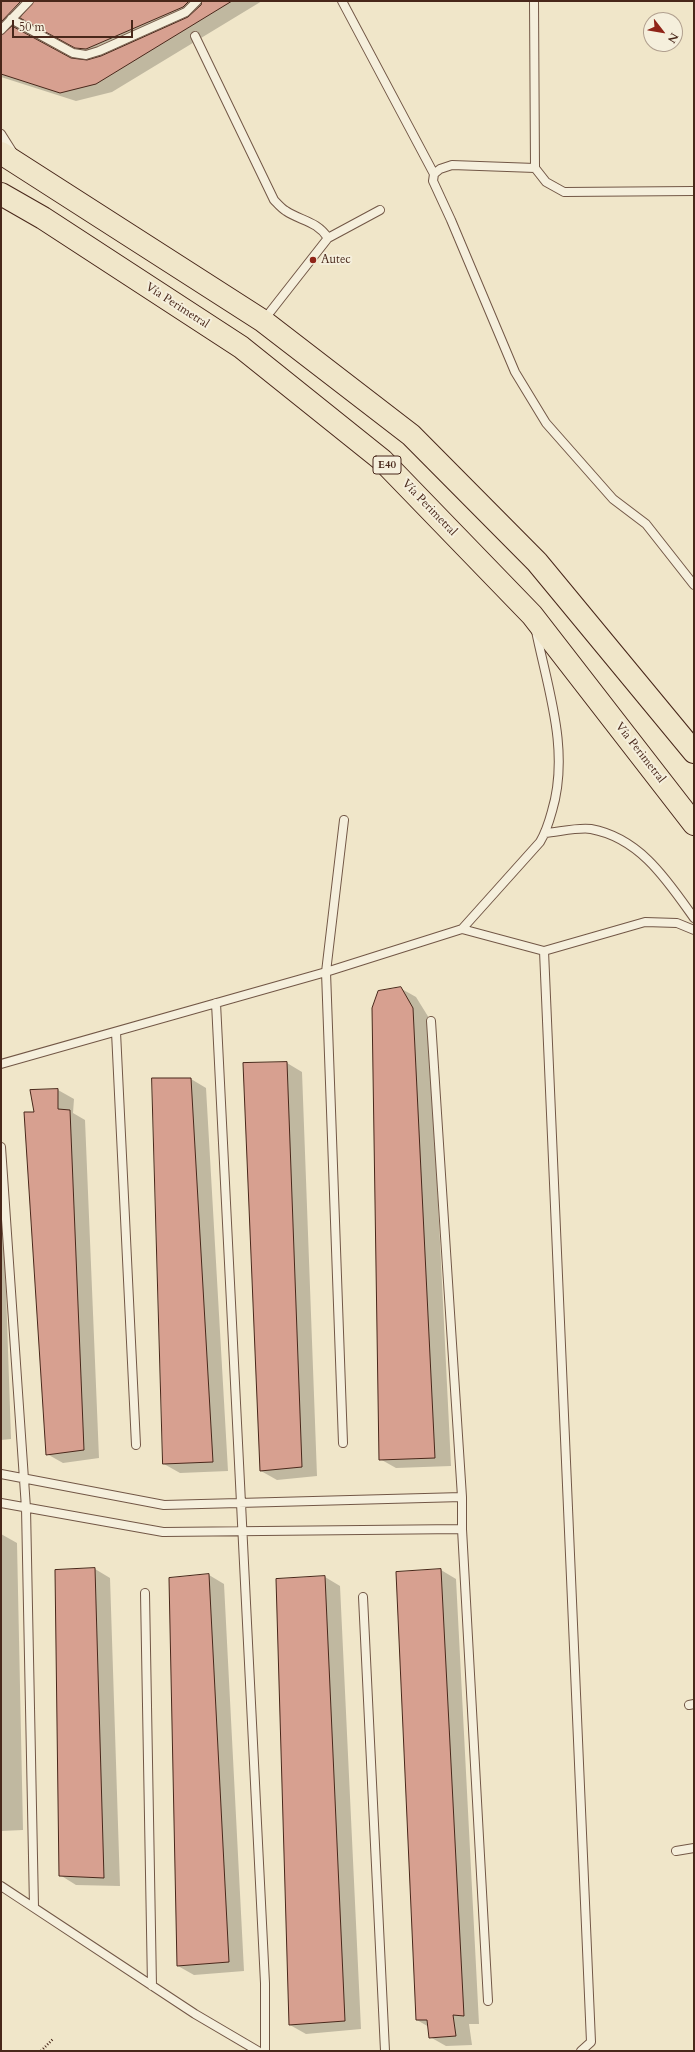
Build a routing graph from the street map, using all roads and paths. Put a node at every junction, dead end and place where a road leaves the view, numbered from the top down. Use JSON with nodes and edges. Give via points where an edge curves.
{"nodes":[{"id":1,"x":29,"y":1,"type":"edge"},
{"id":2,"x":196,"y":1,"type":"edge"},
{"id":3,"x":342,"y":1,"type":"edge"},
{"id":4,"x":534,"y":1,"type":"edge"},
{"id":5,"x":11,"y":19,"type":"junction"},
{"id":6,"x":1,"y":30,"type":"edge"},
{"id":7,"x":195,"y":36,"type":"dead end"},
{"id":8,"x":1,"y":134,"type":"edge"},
{"id":9,"x":1,"y":153,"type":"edge"},
{"id":10,"x":20,"y":164,"type":"junction"},
{"id":11,"x":535,"y":168,"type":"junction"},
{"id":12,"x":434,"y":174,"type":"junction"},
{"id":13,"x":694,"y":191,"type":"edge"},
{"id":14,"x":1,"y":194,"type":"edge"},
{"id":15,"x":380,"y":210,"type":"dead end"},
{"id":16,"x":328,"y":238,"type":"junction"},
{"id":17,"x":263,"y":321,"type":"junction"},
{"id":18,"x":694,"y":584,"type":"edge"},
{"id":19,"x":532,"y":615,"type":"junction"},
{"id":20,"x":694,"y":752,"type":"edge"},
{"id":21,"x":344,"y":820,"type":"dead end"},
{"id":22,"x":694,"y":824,"type":"edge"},
{"id":23,"x":545,"y":833,"type":"junction"},
{"id":24,"x":694,"y":918,"type":"edge"},
{"id":25,"x":462,"y":929,"type":"junction"},
{"id":26,"x":694,"y":930,"type":"edge"},
{"id":27,"x":544,"y":950,"type":"junction"},
{"id":28,"x":326,"y":972,"type":"junction"},
{"id":29,"x":216,"y":1003,"type":"junction"},
{"id":30,"x":431,"y":1021,"type":"dead end"},
{"id":31,"x":116,"y":1032,"type":"junction"},
{"id":32,"x":1,"y":1064,"type":"edge"},
{"id":33,"x":1,"y":1147,"type":"edge"},
{"id":34,"x":342,"y":1442,"type":"dead end"},
{"id":35,"x":136,"y":1445,"type":"dead end"},
{"id":36,"x":1,"y":1474,"type":"edge"},
{"id":37,"x":24,"y":1479,"type":"junction"},
{"id":38,"x":462,"y":1497,"type":"junction"},
{"id":39,"x":1,"y":1503,"type":"edge"},
{"id":40,"x":240,"y":1503,"type":"junction"},
{"id":41,"x":26,"y":1508,"type":"junction"},
{"id":42,"x":462,"y":1529,"type":"junction"},
{"id":43,"x":242,"y":1531,"type":"junction"},
{"id":44,"x":145,"y":1593,"type":"dead end"},
{"id":45,"x":363,"y":1597,"type":"dead end"},
{"id":46,"x":694,"y":1848,"type":"edge"},
{"id":47,"x":676,"y":1851,"type":"dead end"},
{"id":48,"x":1,"y":1886,"type":"edge"},
{"id":49,"x":34,"y":1907,"type":"junction"},
{"id":50,"x":152,"y":1986,"type":"junction"},
{"id":51,"x":488,"y":2001,"type":"dead end"},
{"id":52,"x":53,"y":2039,"type":"dead end"},
{"id":53,"x":41,"y":2051,"type":"edge"},
{"id":54,"x":258,"y":2051,"type":"edge"},
{"id":55,"x":266,"y":2051,"type":"edge"},
{"id":56,"x":385,"y":2051,"type":"edge"},
{"id":57,"x":581,"y":2051,"type":"edge"}],
"edges":[{"from":1,"to":5,"type":"lane"},
{"from":2,"to":5,"type":"lane","via":[[186,12],[86,55],[73,53]]},
{"from":3,"to":12,"type":"lane"},
{"from":4,"to":11,"type":"lane"},
{"from":5,"to":6,"type":"lane"},
{"from":7,"to":16,"type":"lane","via":[[274,200],[286,211],[322,229]]},
{"from":8,"to":10,"type":"lane"},
{"from":9,"to":10,"type":"highway"},
{"from":10,"to":17,"type":"highway"},
{"from":11,"to":12,"type":"lane","via":[[452,165]]},
{"from":11,"to":13,"type":"lane","via":[[546,182],[564,192]]},
{"from":12,"to":18,"type":"lane","via":[[433,181],[515,372],[546,423],[614,499],[646,524]]},
{"from":14,"to":19,"type":"highway","name":"Vía Perimetral","number":"E40","via":[[43,218],[241,347],[382,460]]},
{"from":15,"to":16,"type":"lane"},
{"from":16,"to":17,"type":"lane"},
{"from":17,"to":20,"type":"highway","via":[[411,435],[537,562]]},
{"from":19,"to":22,"type":"highway","name":"Vía Perimetral","number":"E40"},
{"from":19,"to":23,"type":"lane","via":[[559,738],[557,793]]},
{"from":21,"to":28,"type":"lane"},
{"from":23,"to":24,"type":"lane","via":[[590,828],[620,838],[647,857],[677,892]]},
{"from":23,"to":25,"type":"lane"},
{"from":25,"to":27,"type":"lane"},
{"from":25,"to":28,"type":"lane"},
{"from":26,"to":27,"type":"lane","via":[[677,923],[645,922]]},
{"from":27,"to":57,"type":"lane","via":[[591,2042]]},
{"from":28,"to":29,"type":"lane"},
{"from":28,"to":34,"type":"lane"},
{"from":29,"to":31,"type":"lane"},
{"from":29,"to":40,"type":"lane"},
{"from":30,"to":38,"type":"lane"},
{"from":31,"to":32,"type":"lane"},
{"from":31,"to":35,"type":"lane"},
{"from":33,"to":37,"type":"lane"},
{"from":36,"to":37,"type":"lane"},
{"from":37,"to":40,"type":"lane","via":[[164,1505]]},
{"from":37,"to":41,"type":"lane"},
{"from":38,"to":40,"type":"lane"},
{"from":38,"to":42,"type":"lane"},
{"from":39,"to":41,"type":"lane"},
{"from":40,"to":43,"type":"lane"},
{"from":41,"to":43,"type":"lane","via":[[163,1532]]},
{"from":41,"to":49,"type":"lane"},
{"from":42,"to":43,"type":"lane"},
{"from":42,"to":51,"type":"lane"},
{"from":43,"to":55,"type":"lane","via":[[266,1983]]},
{"from":44,"to":50,"type":"lane"},
{"from":45,"to":56,"type":"lane"},
{"from":46,"to":47,"type":"lane"},
{"from":48,"to":49,"type":"lane"},
{"from":49,"to":50,"type":"lane"},
{"from":50,"to":54,"type":"lane"},
{"from":52,"to":53,"type":"path"}]}
